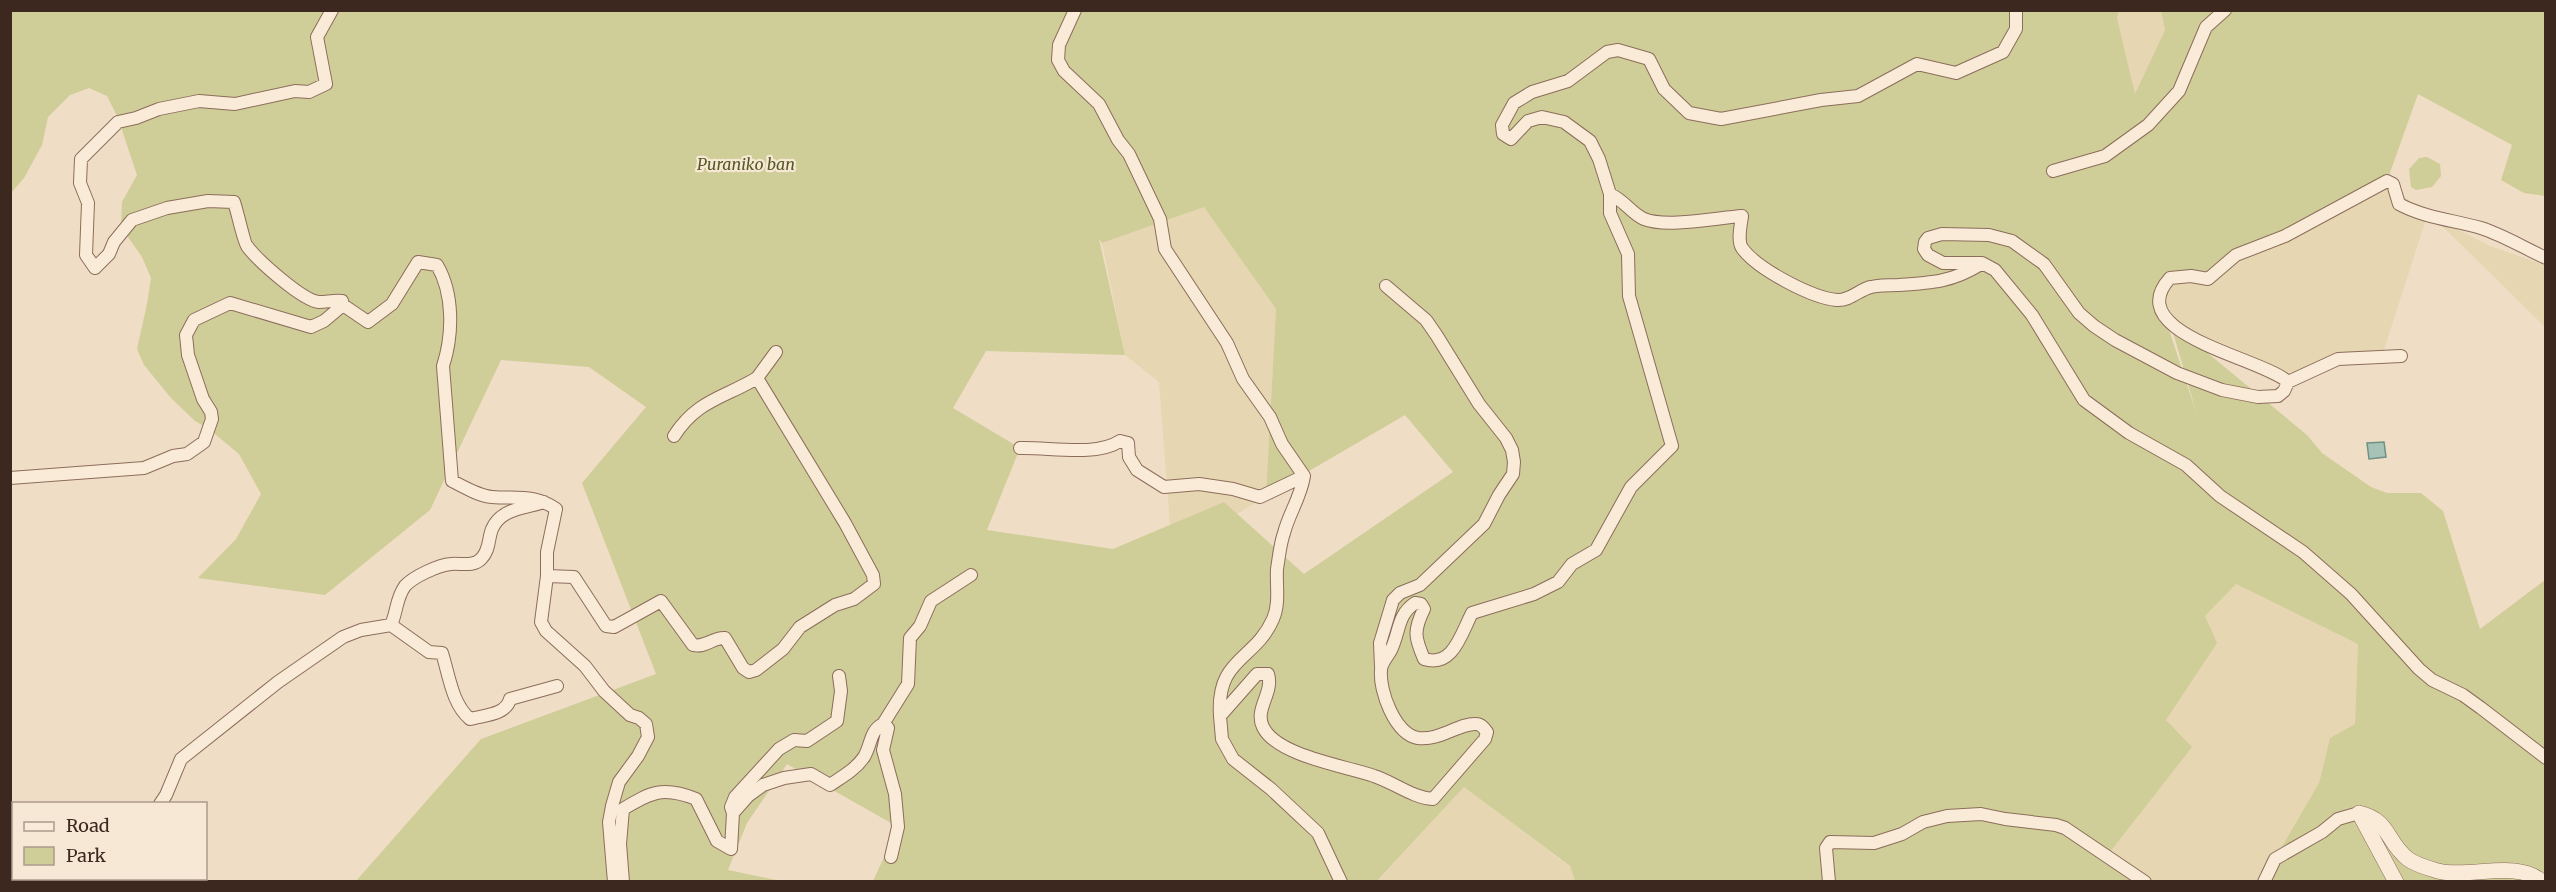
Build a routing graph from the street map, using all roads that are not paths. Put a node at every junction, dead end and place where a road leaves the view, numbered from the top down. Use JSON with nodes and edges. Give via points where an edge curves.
{"nodes":[{"id":1,"x":332,"y":10,"type":"edge"},
{"id":2,"x":1075,"y":10,"type":"edge"},
{"id":3,"x":2016,"y":10,"type":"edge"},
{"id":4,"x":2225,"y":10,"type":"edge"},
{"id":5,"x":2054,"y":171,"type":"dead end"},
{"id":6,"x":1610,"y":194,"type":"junction"},
{"id":7,"x":2546,"y":258,"type":"edge"},
{"id":8,"x":1982,"y":263,"type":"junction"},
{"id":9,"x":1386,"y":286,"type":"dead end"},
{"id":10,"x":343,"y":305,"type":"junction"},
{"id":11,"x":776,"y":352,"type":"dead end"},
{"id":12,"x":2401,"y":356,"type":"dead end"},
{"id":13,"x":757,"y":378,"type":"junction"},
{"id":14,"x":2289,"y":382,"type":"junction"},
{"id":15,"x":674,"y":436,"type":"dead end"},
{"id":16,"x":1020,"y":448,"type":"dead end"},
{"id":17,"x":1304,"y":476,"type":"junction"},
{"id":18,"x":10,"y":478,"type":"edge"},
{"id":19,"x":545,"y":501,"type":"junction"},
{"id":20,"x":971,"y":575,"type":"dead end"},
{"id":21,"x":548,"y":576,"type":"junction"},
{"id":22,"x":391,"y":625,"type":"junction"},
{"id":23,"x":1381,"y":668,"type":"junction"},
{"id":24,"x":839,"y":676,"type":"dead end"},
{"id":25,"x":557,"y":686,"type":"dead end"},
{"id":26,"x":1220,"y":716,"type":"junction"},
{"id":27,"x":883,"y":724,"type":"junction"},
{"id":28,"x":2546,"y":758,"type":"edge"},
{"id":29,"x":161,"y":802,"type":"edge"},
{"id":30,"x":733,"y":813,"type":"junction"},
{"id":31,"x":2359,"y":813,"type":"junction"},
{"id":32,"x":891,"y":857,"type":"dead end"},
{"id":33,"x":614,"y":882,"type":"edge"},
{"id":34,"x":623,"y":882,"type":"edge"},
{"id":35,"x":1341,"y":882,"type":"edge"},
{"id":36,"x":1829,"y":882,"type":"edge"},
{"id":37,"x":2145,"y":882,"type":"edge"},
{"id":38,"x":2264,"y":882,"type":"edge"},
{"id":39,"x":2396,"y":882,"type":"edge"},
{"id":40,"x":2542,"y":882,"type":"edge"}],
"edges":[{"from":1,"to":10,"type":"street","via":[[317,37],[326,84],[309,92],[295,91],[235,104],[208,101],[175,105],[118,122],[81,159],[80,183],[88,203],[86,255],[95,268],[132,220],[167,208],[208,201],[234,202],[245,245],[299,295],[319,302],[342,301]]},
{"from":2,"to":17,"type":"street","via":[[1061,38],[1058,60],[1064,71],[1100,104],[1160,219],[1165,249],[1227,343],[1239,372]]},
{"from":3,"to":6,"type":"street","via":[[2016,29],[2003,52],[1956,73],[1917,64],[1858,96],[1721,119],[1689,113],[1664,89],[1648,59],[1618,50],[1607,52],[1568,81],[1532,92],[1514,104],[1502,125],[1503,134],[1511,139],[1528,121],[1542,117],[1564,122],[1590,141]]},
{"from":4,"to":5,"type":"street","via":[[2206,27],[2179,91],[2148,125],[2105,156]]},
{"from":6,"to":8,"type":"street","via":[[1642,218],[1665,225],[1742,216],[1739,242],[1753,258],[1778,277],[1839,300],[1869,287],[1960,277]]},
{"from":6,"to":23,"type":"street","via":[[1610,213],[1628,254],[1629,296],[1672,446],[1631,487],[1596,550],[1572,564],[1558,582],[1534,594],[1472,613],[1450,655],[1431,662],[1424,659],[1416,639],[1417,623],[1424,609],[1415,603],[1400,618]]},
{"from":7,"to":14,"type":"street","via":[[2481,228],[2404,207],[2399,204],[2393,184],[2387,181],[2284,236],[2236,255],[2208,279],[2170,278],[2163,286],[2159,299],[2164,317],[2180,332],[2280,374]]},
{"from":8,"to":14,"type":"street","via":[[1943,263],[1928,255],[1925,242],[1942,234],[2001,236],[2044,264],[2079,314],[2094,326],[2177,373],[2222,390],[2258,397],[2278,396]]},
{"from":8,"to":28,"type":"street","via":[[1995,270],[2032,315],[2084,400],[2129,433],[2186,465],[2220,496],[2303,552],[2351,594],[2419,669],[2463,695]]},
{"from":9,"to":23,"type":"street","via":[[1426,321],[1437,336],[1479,404],[1506,438],[1514,462],[1513,474],[1484,524],[1420,585],[1393,600],[1380,643]]},
{"from":10,"to":18,"type":"street","via":[[311,327],[230,303],[194,320],[186,335],[189,355],[212,419],[204,442],[187,454],[144,468]]},
{"from":10,"to":19,"type":"street","via":[[368,322],[392,304],[418,262],[437,265],[445,280],[451,325],[443,366],[452,481],[490,497],[521,496]]},
{"from":11,"to":13,"type":"street"},
{"from":12,"to":14,"type":"street","via":[[2348,357]]},
{"from":13,"to":15,"type":"street","via":[[702,406],[684,419]]},
{"from":13,"to":21,"type":"street","via":[[845,523],[874,584],[800,627],[783,649],[749,672],[725,638],[693,645],[661,601],[614,627],[606,626],[574,577]]},
{"from":16,"to":17,"type":"street","via":[[1062,451],[1111,447],[1120,441],[1128,443],[1129,456],[1137,470],[1164,487],[1199,484],[1260,497]]},
{"from":17,"to":26,"type":"street","via":[[1283,534],[1277,575],[1279,596],[1273,618],[1229,671],[1221,688]]},
{"from":19,"to":21,"type":"street","via":[[556,509],[547,552]]},
{"from":19,"to":22,"type":"street","via":[[502,516],[493,528],[489,547],[474,564],[448,564],[407,584],[397,600]]},
{"from":20,"to":27,"type":"street","via":[[931,601],[910,638],[908,684]]},
{"from":21,"to":33,"type":"street","via":[[541,622],[546,631],[585,666],[604,691],[646,724],[648,736],[619,782],[609,822]]},
{"from":22,"to":25,"type":"street","via":[[429,652],[442,653],[461,712],[470,719],[502,711],[510,699]]},
{"from":22,"to":29,"type":"street","via":[[343,637],[269,689],[181,759]]},
{"from":23,"to":26,"type":"street","via":[[1384,700],[1411,735],[1437,737],[1475,724],[1487,732],[1433,799],[1373,776],[1307,758],[1268,736],[1260,713],[1269,686],[1268,674],[1257,674]]},
{"from":24,"to":30,"type":"street","via":[[837,721],[807,741],[794,740],[779,749],[735,797]]},
{"from":26,"to":35,"type":"street","via":[[1222,739],[1233,759],[1318,833]]},
{"from":27,"to":30,"type":"street","via":[[874,731],[865,756],[856,767],[830,785],[811,774],[784,778],[763,785]]},
{"from":27,"to":32,"type":"street","via":[[888,728],[883,750],[895,794],[898,827]]},
{"from":30,"to":34,"type":"street","via":[[731,849],[717,841],[696,799],[681,793],[650,793],[623,809]]},
{"from":31,"to":38,"type":"street","via":[[2338,819],[2275,859]]},
{"from":31,"to":39,"type":"street"},
{"from":31,"to":40,"type":"street","via":[[2382,823],[2407,858],[2430,869],[2452,875],[2518,871],[2537,876]]},
{"from":36,"to":37,"type":"street","via":[[1826,848],[1830,842],[1875,843],[1923,822],[1982,814],[2065,828]]}]}
